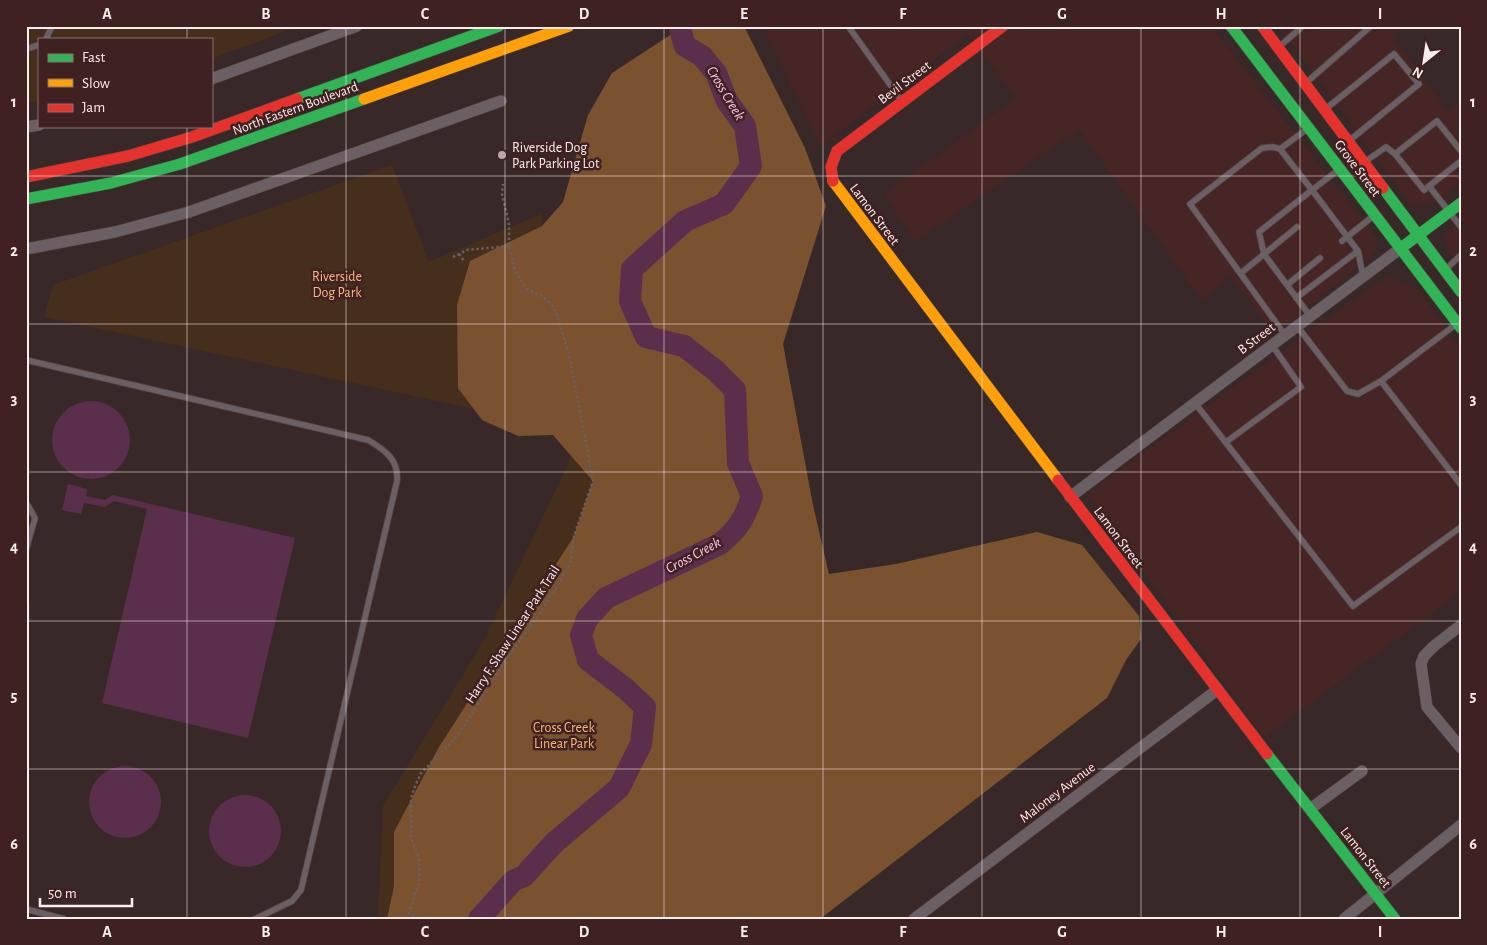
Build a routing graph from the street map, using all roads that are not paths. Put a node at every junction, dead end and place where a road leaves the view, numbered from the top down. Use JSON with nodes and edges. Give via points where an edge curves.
{"nodes":[{"id":1,"x":52,"y":26,"type":"edge"},
{"id":2,"x":357,"y":26,"type":"edge"},
{"id":3,"x":499,"y":26,"type":"edge"},
{"id":4,"x":569,"y":26,"type":"edge"},
{"id":5,"x":848,"y":26,"type":"edge"},
{"id":6,"x":1003,"y":26,"type":"edge"},
{"id":7,"x":1231,"y":26,"type":"edge"},
{"id":8,"x":1303,"y":26,"type":"edge"},
{"id":9,"x":1371,"y":26,"type":"edge"},
{"id":10,"x":1267,"y":30,"type":"edge"},
{"id":11,"x":46,"y":38,"type":"edge"},
{"id":12,"x":38,"y":45,"type":"edge"},
{"id":13,"x":1278,"y":48,"type":"junction"},
{"id":14,"x":26,"y":49,"type":"edge"},
{"id":15,"x":212,"y":79,"type":"edge"},
{"id":16,"x":1304,"y":84,"type":"junction"},
{"id":17,"x":501,"y":101,"type":"dead end"},
{"id":18,"x":902,"y":102,"type":"junction"},
{"id":19,"x":1324,"y":110,"type":"junction"},
{"id":20,"x":1309,"y":127,"type":"junction"},
{"id":21,"x":1348,"y":142,"type":"junction"},
{"id":22,"x":1280,"y":150,"type":"junction"},
{"id":23,"x":1461,"y":151,"type":"edge"},
{"id":24,"x":1396,"y":154,"type":"junction"},
{"id":25,"x":1364,"y":163,"type":"junction"},
{"id":26,"x":1459,"y":165,"type":"edge"},
{"id":27,"x":830,"y":167,"type":"joint"},
{"id":28,"x":1340,"y":169,"type":"junction"},
{"id":29,"x":26,"y":177,"type":"edge"},
{"id":30,"x":1429,"y":186,"type":"junction"},
{"id":31,"x":1312,"y":190,"type":"junction"},
{"id":32,"x":26,"y":199,"type":"edge"},
{"id":33,"x":1461,"y":204,"type":"edge"},
{"id":34,"x":1324,"y":205,"type":"junction"},
{"id":35,"x":1318,"y":210,"type":"dead end"},
{"id":36,"x":1449,"y":212,"type":"junction"},
{"id":37,"x":1375,"y":215,"type":"junction"},
{"id":38,"x":1297,"y":227,"type":"dead end"},
{"id":39,"x":1461,"y":227,"type":"edge"},
{"id":40,"x":1418,"y":235,"type":"junction"},
{"id":41,"x":1348,"y":236,"type":"junction"},
{"id":42,"x":1342,"y":241,"type":"dead end"},
{"id":43,"x":1400,"y":248,"type":"junction"},
{"id":44,"x":26,"y":249,"type":"edge"},
{"id":45,"x":1358,"y":251,"type":"junction"},
{"id":46,"x":1264,"y":254,"type":"junction"},
{"id":47,"x":1461,"y":255,"type":"edge"},
{"id":48,"x":1320,"y":258,"type":"dead end"},
{"id":49,"x":1445,"y":270,"type":"junction"},
{"id":50,"x":1241,"y":273,"type":"junction"},
{"id":51,"x":1364,"y":276,"type":"junction"},
{"id":52,"x":1287,"y":285,"type":"junction"},
{"id":53,"x":1461,"y":292,"type":"edge"},
{"id":54,"x":1296,"y":298,"type":"junction"},
{"id":55,"x":1310,"y":316,"type":"junction"},
{"id":56,"x":1297,"y":326,"type":"junction"},
{"id":57,"x":1459,"y":326,"type":"edge"},
{"id":58,"x":1286,"y":335,"type":"junction"},
{"id":59,"x":1272,"y":345,"type":"junction"},
{"id":60,"x":26,"y":360,"type":"edge"},
{"id":61,"x":1381,"y":381,"type":"junction"},
{"id":62,"x":1195,"y":403,"type":"junction"},
{"id":63,"x":1226,"y":442,"type":"junction"},
{"id":64,"x":1461,"y":485,"type":"edge"},
{"id":65,"x":1070,"y":497,"type":"junction"},
{"id":66,"x":26,"y":502,"type":"edge"},
{"id":67,"x":1461,"y":526,"type":"edge"},
{"id":68,"x":26,"y":550,"type":"edge"},
{"id":69,"x":26,"y":604,"type":"edge"},
{"id":70,"x":26,"y":621,"type":"edge"},
{"id":71,"x":1461,"y":626,"type":"edge"},
{"id":72,"x":1217,"y":690,"type":"junction"},
{"id":73,"x":1461,"y":748,"type":"edge"},
{"id":74,"x":1362,"y":772,"type":"dead end"},
{"id":75,"x":1310,"y":810,"type":"junction"},
{"id":76,"x":1461,"y":825,"type":"edge"},
{"id":77,"x":1376,"y":894,"type":"junction"},
{"id":78,"x":26,"y":909,"type":"edge"},
{"id":79,"x":64,"y":919,"type":"edge"},
{"id":80,"x":255,"y":919,"type":"edge"},
{"id":81,"x":914,"y":919,"type":"edge"},
{"id":82,"x":1344,"y":919,"type":"edge"},
{"id":83,"x":1395,"y":919,"type":"edge"}],
"edges":[{"from":1,"to":11,"type":"lane"},
{"from":2,"to":15,"type":"street"},
{"from":3,"to":29,"type":"main road","name":"North Eastern Boulevard","via":[[192,138],[128,156]]},
{"from":4,"to":32,"type":"main road","name":"North Eastern Boulevard","via":[[180,164],[111,183]]},
{"from":5,"to":18,"type":"lane"},
{"from":6,"to":18,"type":"main road","name":"Bevil Street"},
{"from":7,"to":20,"type":"main road","name":"Grove Street"},
{"from":8,"to":13,"type":"lane"},
{"from":9,"to":16,"type":"lane"},
{"from":10,"to":13,"type":"main road","name":"Grove Street"},
{"from":12,"to":14,"type":"lane"},
{"from":13,"to":16,"type":"main road","name":"Grove Street"},
{"from":16,"to":19,"type":"main road","name":"Grove Street"},
{"from":17,"to":44,"type":"street","via":[[189,212],[106,234]]},
{"from":18,"to":27,"type":"main road","name":"Bevil Street","via":[[837,151]]},
{"from":19,"to":21,"type":"main road","name":"Grove Street"},
{"from":19,"to":21,"type":"lane","via":[[1394,54],[1419,84]]},
{"from":20,"to":22,"type":"lane"},
{"from":20,"to":28,"type":"main road","name":"Grove Street"},
{"from":21,"to":25,"type":"main road","name":"Grove Street"},
{"from":22,"to":31,"type":"lane"},
{"from":22,"to":50,"type":"lane","via":[[1262,148],[1190,204]]},
{"from":23,"to":24,"type":"lane","via":[[1437,121]]},
{"from":24,"to":25,"type":"lane","via":[[1386,147]]},
{"from":24,"to":30,"type":"lane","via":[[1424,190]]},
{"from":25,"to":40,"type":"main road","name":"Grove Street"},
{"from":26,"to":30,"type":"lane"},
{"from":27,"to":65,"type":"main road","name":"Lamon Street","via":[[834,184]]},
{"from":28,"to":31,"type":"lane"},
{"from":28,"to":37,"type":"main road","name":"Grove Street"},
{"from":30,"to":36,"type":"lane"},
{"from":31,"to":34,"type":"lane"},
{"from":31,"to":46,"type":"lane","via":[[1259,232]]},
{"from":33,"to":36,"type":"main road","name":"B Street"},
{"from":34,"to":35,"type":"lane"},
{"from":34,"to":41,"type":"lane"},
{"from":36,"to":39,"type":"lane"},
{"from":36,"to":40,"type":"main road","name":"B Street"},
{"from":37,"to":41,"type":"lane"},
{"from":37,"to":43,"type":"main road","name":"Grove Street"},
{"from":38,"to":46,"type":"lane"},
{"from":40,"to":43,"type":"main road","name":"B Street"},
{"from":40,"to":49,"type":"main road","name":"Grove Street"},
{"from":41,"to":42,"type":"lane"},
{"from":41,"to":45,"type":"lane"},
{"from":43,"to":51,"type":"street","name":"B Street"},
{"from":43,"to":57,"type":"main road","name":"Grove Street"},
{"from":45,"to":51,"type":"lane"},
{"from":45,"to":54,"type":"lane"},
{"from":46,"to":50,"type":"lane"},
{"from":46,"to":52,"type":"lane"},
{"from":47,"to":49,"type":"lane"},
{"from":48,"to":52,"type":"lane"},
{"from":49,"to":53,"type":"main road","name":"Grove Street"},
{"from":50,"to":58,"type":"lane"},
{"from":51,"to":55,"type":"street","name":"B Street"},
{"from":52,"to":54,"type":"lane"},
{"from":54,"to":55,"type":"lane"},
{"from":55,"to":56,"type":"street","name":"B Street"},
{"from":56,"to":58,"type":"street","name":"B Street"},
{"from":56,"to":61,"type":"lane","via":[[1347,391],[1358,394]]},
{"from":57,"to":61,"type":"lane"},
{"from":58,"to":59,"type":"street","name":"B Street"},
{"from":59,"to":62,"type":"street","name":"B Street"},
{"from":59,"to":63,"type":"lane","via":[[1301,387]]},
{"from":60,"to":80,"type":"lane","via":[[368,440],[390,455],[398,472],[301,890],[292,901]]},
{"from":61,"to":64,"type":"lane"},
{"from":62,"to":63,"type":"lane"},
{"from":62,"to":65,"type":"street","name":"B Street"},
{"from":63,"to":67,"type":"lane","via":[[1353,606]]},
{"from":65,"to":72,"type":"main road","name":"Lamon Street"},
{"from":66,"to":68,"type":"lane","via":[[35,518]]},
{"from":69,"to":70,"type":"lane"},
{"from":71,"to":73,"type":"street","via":[[1434,646],[1421,664],[1427,707]]},
{"from":72,"to":75,"type":"main road","name":"Lamon Street"},
{"from":72,"to":81,"type":"street","name":"Maloney Avenue"},
{"from":74,"to":75,"type":"street"},
{"from":75,"to":77,"type":"main road","name":"Lamon Street"},
{"from":76,"to":77,"type":"street"},
{"from":77,"to":82,"type":"street"},
{"from":77,"to":83,"type":"main road","name":"Lamon Street"},
{"from":78,"to":79,"type":"lane"}]}
